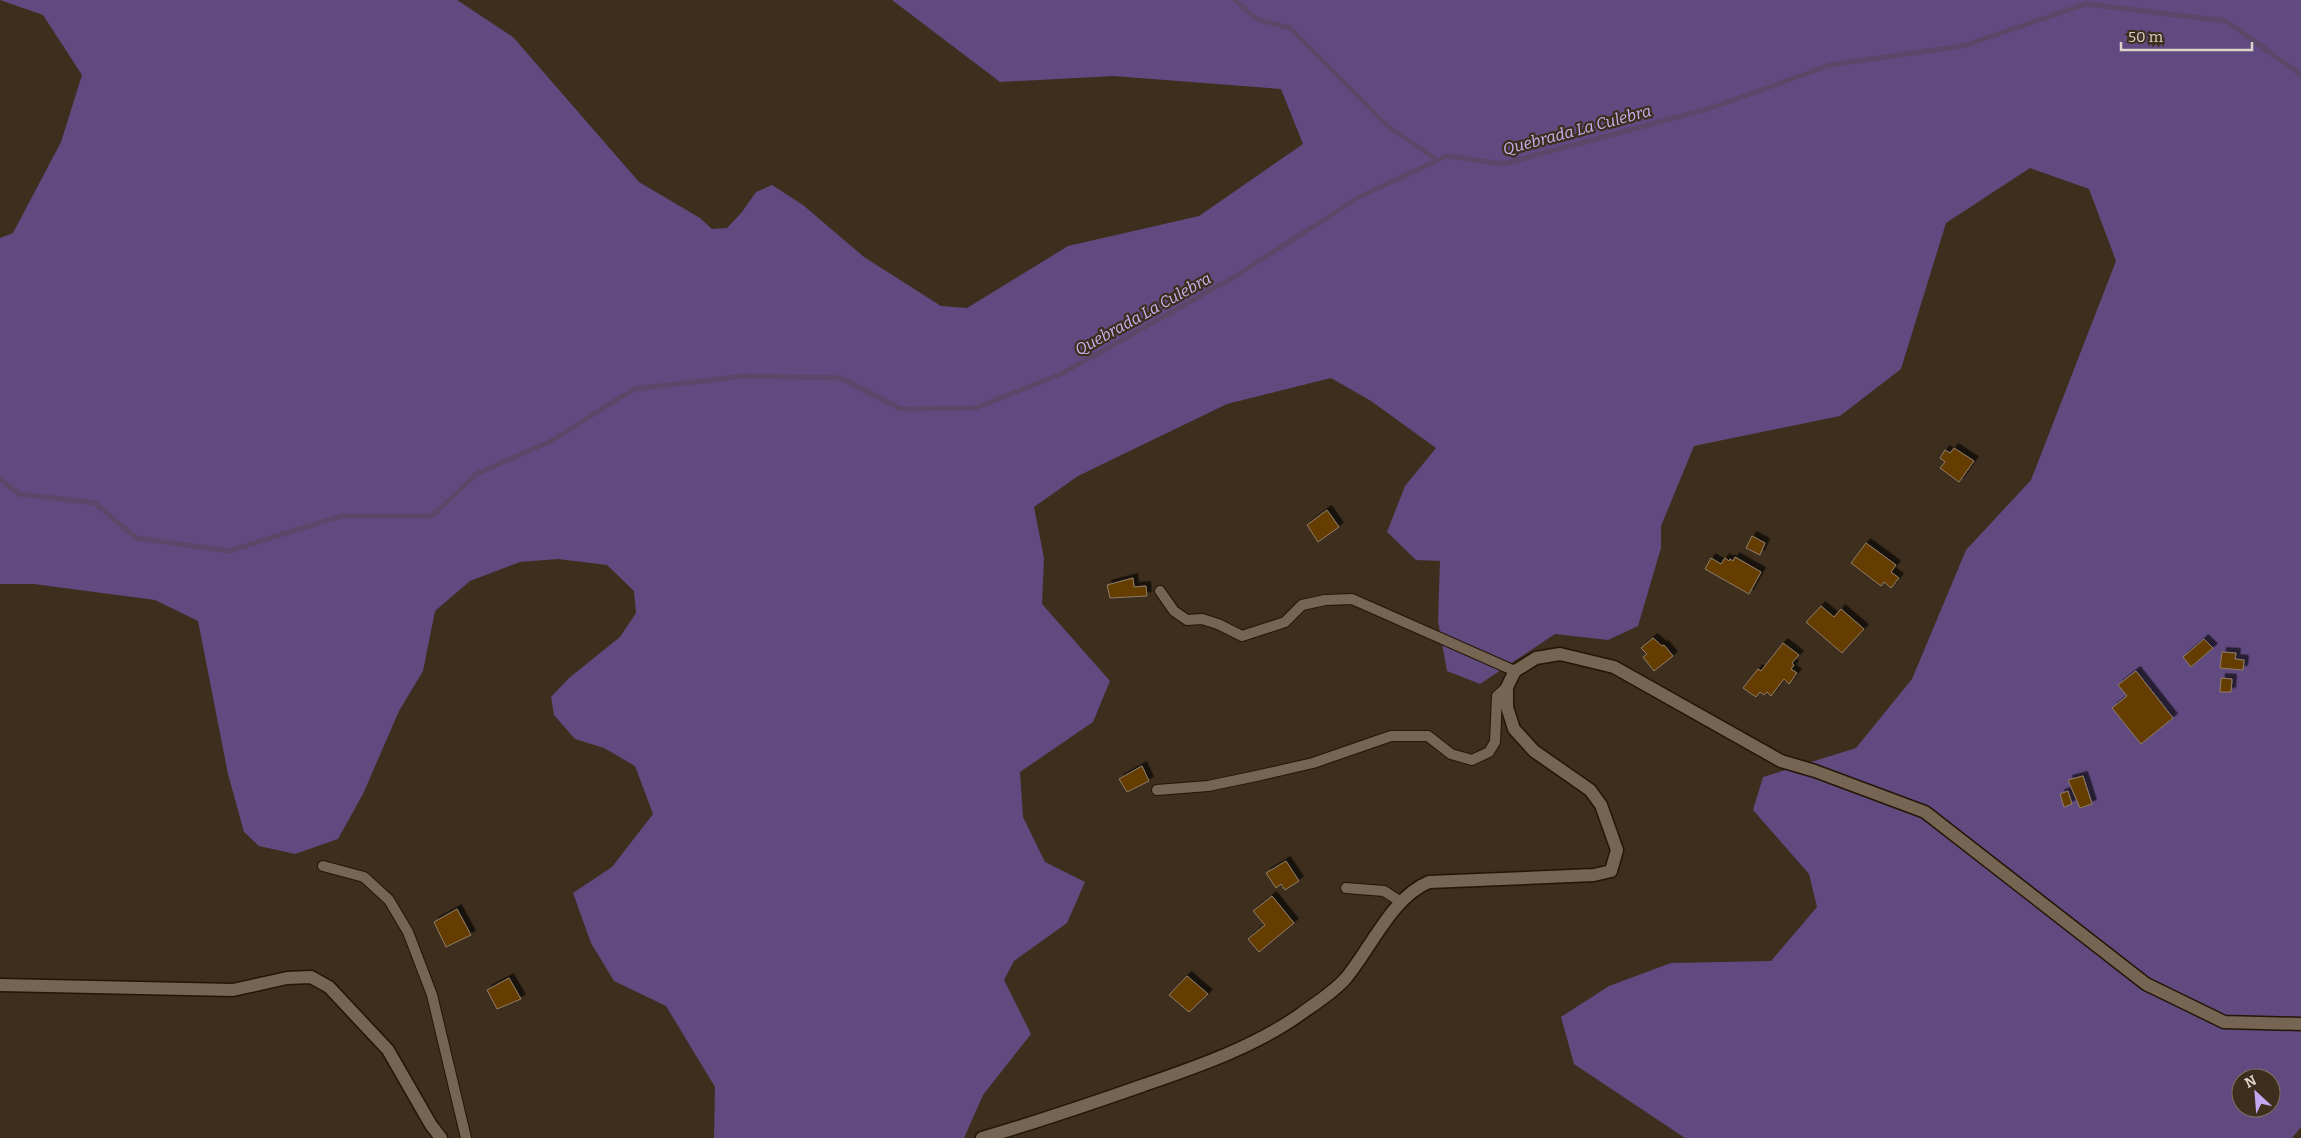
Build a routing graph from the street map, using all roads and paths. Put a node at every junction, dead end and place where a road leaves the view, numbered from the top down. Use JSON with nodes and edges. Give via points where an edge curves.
{"nodes":[{"id":1,"x":1160,"y":592,"type":"dead end"},
{"id":2,"x":1515,"y":671,"type":"junction"},
{"id":3,"x":1506,"y":687,"type":"junction"},
{"id":4,"x":1157,"y":790,"type":"dead end"},
{"id":5,"x":323,"y":866,"type":"dead end"},
{"id":6,"x":1346,"y":888,"type":"dead end"},
{"id":7,"x":1401,"y":902,"type":"junction"},
{"id":8,"x":0,"y":984,"type":"edge"},
{"id":9,"x":2301,"y":1024,"type":"edge"},
{"id":10,"x":441,"y":1138,"type":"edge"},
{"id":11,"x":466,"y":1138,"type":"edge"},
{"id":12,"x":982,"y":1138,"type":"edge"}],
"edges":[{"from":1,"to":2,"type":"lane","via":[[1174,611],[1187,620],[1218,624],[1242,636],[1285,622],[1302,605],[1352,599]]},
{"from":2,"to":3,"type":"street"},
{"from":2,"to":9,"type":"street","via":[[1536,658],[1560,654],[1614,667],[1781,761],[1815,770],[1926,812],[2146,984],[2224,1022]]},
{"from":3,"to":4,"type":"lane","via":[[1497,696],[1495,742],[1489,752],[1472,760],[1451,754],[1428,736],[1391,736],[1313,763],[1208,786]]},
{"from":3,"to":7,"type":"street","via":[[1507,707],[1514,729],[1534,752],[1590,790],[1601,805],[1617,850],[1610,871],[1594,875],[1429,882],[1412,890]]},
{"from":5,"to":11,"type":"lane","via":[[364,876],[389,900],[408,932],[432,995]]},
{"from":6,"to":7,"type":"lane","via":[[1384,891]]},
{"from":7,"to":12,"type":"street","via":[[1345,979],[1301,1014],[1248,1044],[1192,1068],[1093,1103]]},
{"from":8,"to":10,"type":"street","via":[[234,990],[287,978],[311,977],[329,987],[388,1050]]}]}
